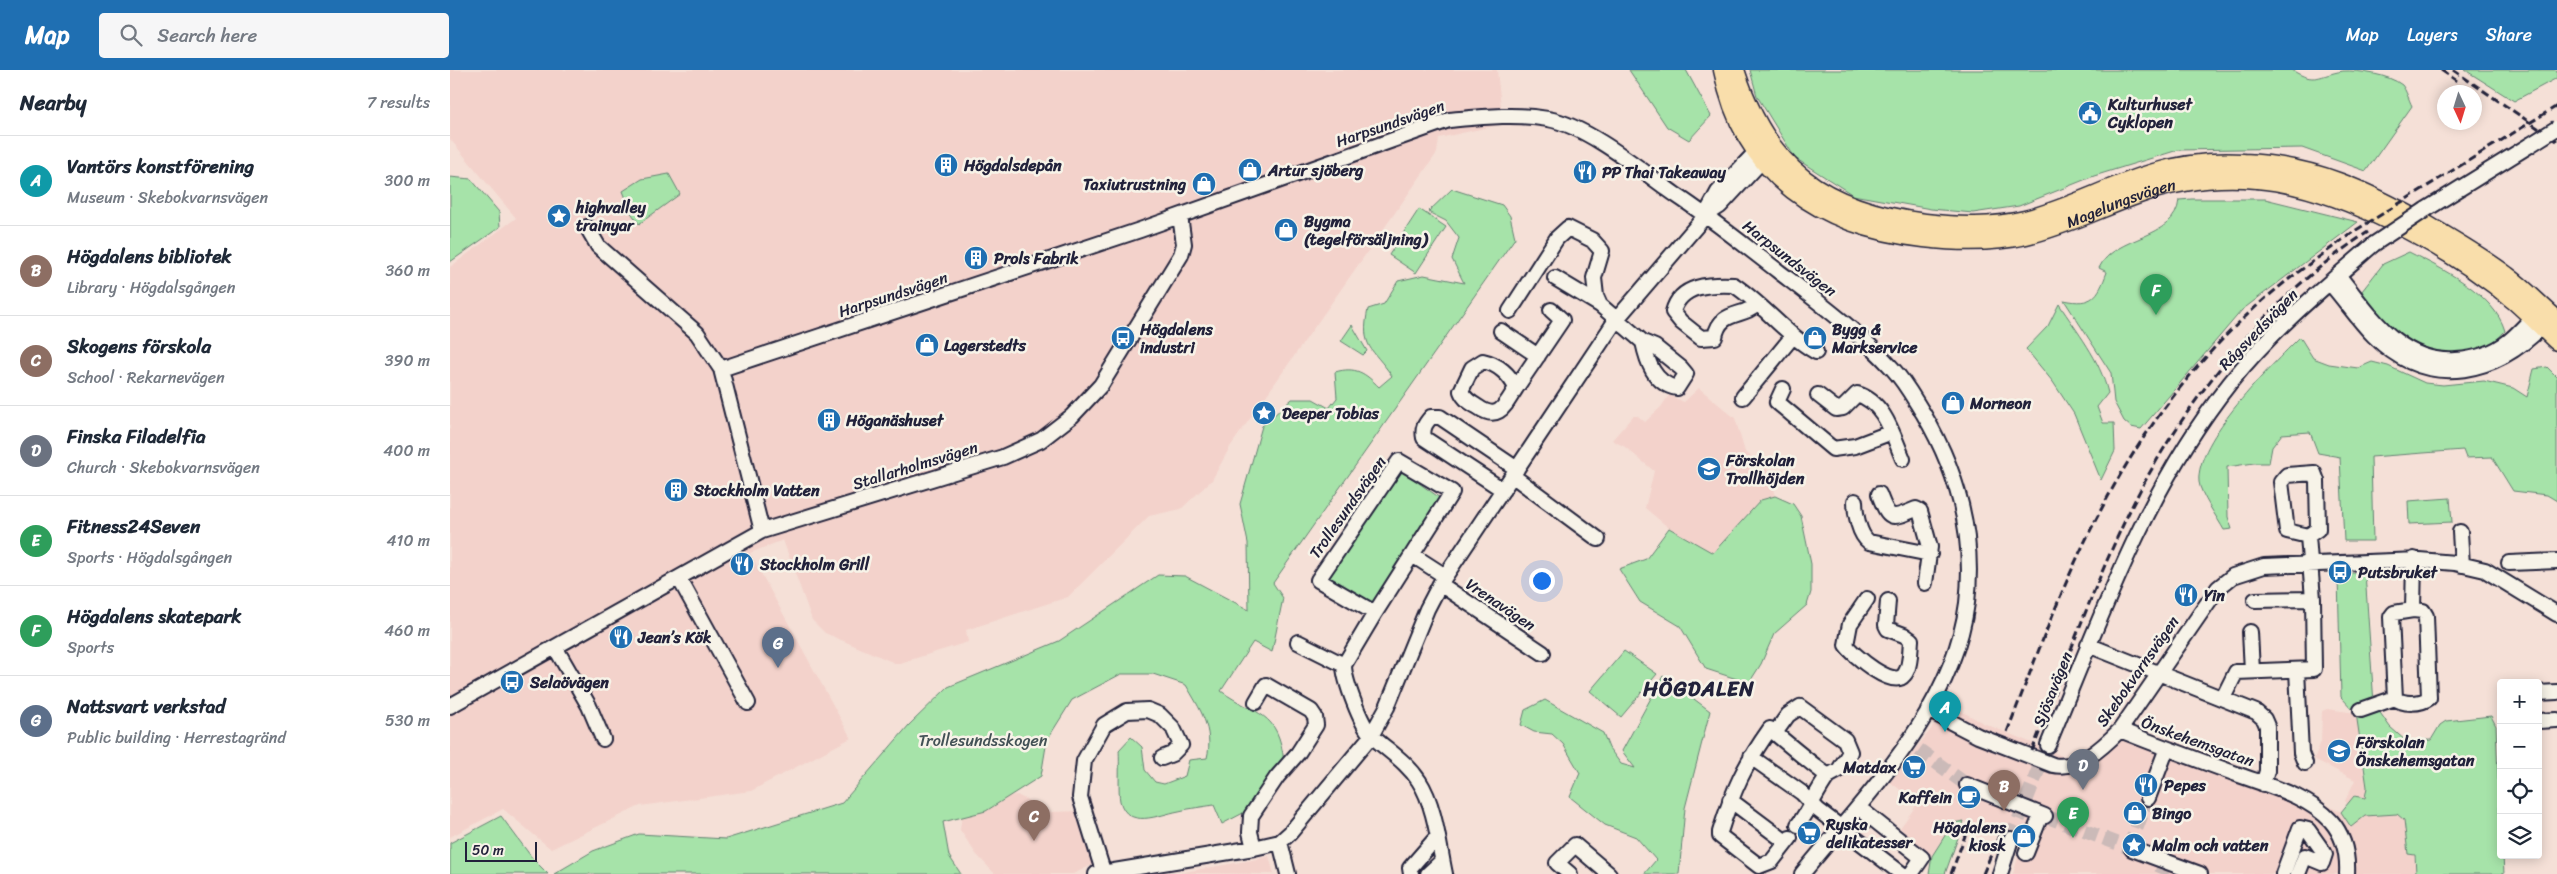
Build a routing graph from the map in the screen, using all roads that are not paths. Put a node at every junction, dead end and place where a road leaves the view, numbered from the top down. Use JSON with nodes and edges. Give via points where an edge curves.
{"nodes":[{"id":1,"x":1723,"y":70,"type":"edge"},
{"id":2,"x":1735,"y":70,"type":"edge"},
{"id":3,"x":2557,"y":128,"type":"edge"},
{"id":4,"x":1765,"y":150,"type":"junction"},
{"id":5,"x":1706,"y":215,"type":"junction"},
{"id":6,"x":1180,"y":216,"type":"junction"},
{"id":7,"x":587,"y":227,"type":"dead end"},
{"id":8,"x":1555,"y":278,"type":"dead end"},
{"id":9,"x":2334,"y":279,"type":"junction"},
{"id":10,"x":1757,"y":304,"type":"junction"},
{"id":11,"x":1600,"y":306,"type":"junction"},
{"id":12,"x":1551,"y":310,"type":"dead end"},
{"id":13,"x":1510,"y":311,"type":"dead end"},
{"id":14,"x":2545,"y":318,"type":"edge"},
{"id":15,"x":1616,"y":320,"type":"junction"},
{"id":16,"x":1501,"y":331,"type":"dead end"},
{"id":17,"x":1793,"y":336,"type":"junction"},
{"id":18,"x":2557,"y":341,"type":"edge"},
{"id":19,"x":1644,"y":342,"type":"dead end"},
{"id":20,"x":1816,"y":352,"type":"dead end"},
{"id":21,"x":1538,"y":356,"type":"junction"},
{"id":22,"x":721,"y":368,"type":"junction"},
{"id":23,"x":1516,"y":388,"type":"dead end"},
{"id":24,"x":1784,"y":389,"type":"dead end"},
{"id":25,"x":1818,"y":396,"type":"dead end"},
{"id":26,"x":1743,"y":397,"type":"dead end"},
{"id":27,"x":1892,"y":432,"type":"junction"},
{"id":28,"x":1903,"y":459,"type":"dead end"},
{"id":29,"x":1515,"y":472,"type":"junction"},
{"id":30,"x":1503,"y":490,"type":"junction"},
{"id":31,"x":1879,"y":494,"type":"dead end"},
{"id":32,"x":1855,"y":501,"type":"dead end"},
{"id":33,"x":762,"y":531,"type":"junction"},
{"id":34,"x":2460,"y":532,"type":"dead end"},
{"id":35,"x":2308,"y":536,"type":"junction"},
{"id":36,"x":1598,"y":539,"type":"dead end"},
{"id":37,"x":1930,"y":554,"type":"junction"},
{"id":38,"x":1414,"y":556,"type":"junction"},
{"id":39,"x":2414,"y":559,"type":"junction"},
{"id":40,"x":2557,"y":561,"type":"edge"},
{"id":41,"x":2509,"y":563,"type":"dead end"},
{"id":42,"x":2310,"y":564,"type":"junction"},
{"id":43,"x":2462,"y":565,"type":"junction"},
{"id":44,"x":679,"y":578,"type":"junction"},
{"id":45,"x":1443,"y":580,"type":"junction"},
{"id":46,"x":1925,"y":583,"type":"dead end"},
{"id":47,"x":1866,"y":599,"type":"dead end"},
{"id":48,"x":2313,"y":599,"type":"junction"},
{"id":49,"x":2255,"y":600,"type":"dead end"},
{"id":50,"x":1888,"y":602,"type":"dead end"},
{"id":51,"x":2413,"y":610,"type":"junction"},
{"id":52,"x":1375,"y":613,"type":"junction"},
{"id":53,"x":2557,"y":614,"type":"edge"},
{"id":54,"x":2250,"y":632,"type":"dead end"},
{"id":55,"x":1298,"y":642,"type":"dead end"},
{"id":56,"x":2088,"y":646,"type":"junction"},
{"id":57,"x":555,"y":647,"type":"junction"},
{"id":58,"x":1543,"y":653,"type":"dead end"},
{"id":59,"x":1344,"y":665,"type":"junction"},
{"id":60,"x":2297,"y":670,"type":"junction"},
{"id":61,"x":2252,"y":671,"type":"junction"},
{"id":62,"x":2158,"y":674,"type":"junction"},
{"id":63,"x":2557,"y":692,"type":"edge"},
{"id":64,"x":2542,"y":693,"type":"edge"},
{"id":65,"x":2223,"y":698,"type":"junction"},
{"id":66,"x":2395,"y":698,"type":"junction"},
{"id":67,"x":748,"y":702,"type":"dead end"},
{"id":68,"x":1256,"y":702,"type":"dead end"},
{"id":69,"x":450,"y":706,"type":"edge"},
{"id":70,"x":1928,"y":710,"type":"junction"},
{"id":71,"x":2361,"y":710,"type":"dead end"},
{"id":72,"x":2557,"y":720,"type":"edge"},
{"id":73,"x":2542,"y":721,"type":"edge"},
{"id":74,"x":2120,"y":730,"type":"junction"},
{"id":75,"x":1775,"y":733,"type":"junction"},
{"id":76,"x":1371,"y":736,"type":"junction"},
{"id":77,"x":603,"y":739,"type":"dead end"},
{"id":78,"x":2048,"y":745,"type":"tunnel mouth"},
{"id":79,"x":2164,"y":756,"type":"dead end"},
{"id":80,"x":1751,"y":757,"type":"junction"},
{"id":81,"x":1162,"y":758,"type":"dead end"},
{"id":82,"x":2305,"y":762,"type":"dead end"},
{"id":83,"x":1828,"y":776,"type":"junction"},
{"id":84,"x":1967,"y":784,"type":"tunnel mouth"},
{"id":85,"x":2263,"y":784,"type":"junction"},
{"id":86,"x":2148,"y":798,"type":"tunnel mouth"},
{"id":87,"x":1730,"y":800,"type":"junction"},
{"id":88,"x":1811,"y":801,"type":"junction"},
{"id":89,"x":1858,"y":807,"type":"junction"},
{"id":90,"x":1798,"y":825,"type":"dead end"},
{"id":91,"x":1841,"y":827,"type":"junction"},
{"id":92,"x":1437,"y":837,"type":"junction"},
{"id":93,"x":2011,"y":839,"type":"tunnel mouth"},
{"id":94,"x":1280,"y":842,"type":"junction"},
{"id":95,"x":1254,"y":848,"type":"junction"},
{"id":96,"x":2132,"y":849,"type":"tunnel mouth"},
{"id":97,"x":2026,"y":853,"type":"dead end"},
{"id":98,"x":1444,"y":868,"type":"edge"},
{"id":99,"x":2347,"y":870,"type":"edge"},
{"id":100,"x":1100,"y":873,"type":"edge"},
{"id":101,"x":1288,"y":874,"type":"edge"},
{"id":102,"x":1411,"y":874,"type":"edge"},
{"id":103,"x":1428,"y":874,"type":"edge"},
{"id":104,"x":1570,"y":874,"type":"edge"},
{"id":105,"x":1609,"y":874,"type":"edge"},
{"id":106,"x":1802,"y":874,"type":"edge"},
{"id":107,"x":1902,"y":874,"type":"edge"},
{"id":108,"x":1912,"y":874,"type":"edge"},
{"id":109,"x":2000,"y":874,"type":"edge"},
{"id":110,"x":2200,"y":874,"type":"edge"},
{"id":111,"x":2283,"y":874,"type":"edge"},
{"id":112,"x":2298,"y":874,"type":"edge"},
{"id":113,"x":2360,"y":874,"type":"edge"}],
"edges":[{"from":1,"to":4,"type":"main road","name":"Magelungsvägen","via":[[1738,119]]},
{"from":2,"to":4,"type":"main road","name":"Magelungsvägen"},
{"from":3,"to":9,"type":"street","name":"Rågsvedsvägen","bridge":true,"via":[[2424,210],[2374,244]]},
{"from":4,"to":5,"type":"street"},
{"from":4,"to":14,"type":"main road","name":"Magelungsvägen","via":[[1807,182],[1850,207],[1892,218],[1974,227],[2040,216],[2170,169],[2230,162],[2298,169],[2346,183],[2390,204],[2467,249],[2508,276]]},
{"from":5,"to":6,"type":"street","name":"Harpsundsvägen","via":[[1588,135],[1550,119],[1499,116],[1449,120]]},
{"from":5,"to":15,"type":"street"},
{"from":5,"to":70,"type":"street","name":"Harpsundsvägen","via":[[1809,294],[1884,360],[1906,384],[1940,442],[1964,511],[1970,562],[1965,618],[1959,642]]},
{"from":6,"to":22,"type":"street","name":"Harpsundsvägen"},
{"from":6,"to":33,"type":"street","name":"Stallarholmsvägen","via":[[1184,244],[1165,283],[1101,385],[1072,416],[1041,440],[1003,457]]},
{"from":7,"to":22,"type":"street","via":[[598,246],[697,333]]},
{"from":8,"to":11,"type":"street"},
{"from":9,"to":14,"type":"street","via":[[2374,336],[2399,356],[2422,367],[2446,371],[2474,368],[2498,360],[2515,351]]},
{"from":9,"to":56,"type":"street","name":"Rågsvedsvägen","via":[[2260,348],[2202,420],[2144,520]]},
{"from":10,"to":10,"type":"street","via":[[1747,311],[1731,315],[1716,330],[1715,337],[1701,338],[1674,312],[1692,288],[1723,284],[1734,285]]},
{"from":10,"to":17,"type":"street"},
{"from":11,"to":13,"type":"street","via":[[1594,278],[1602,250],[1592,240],[1568,228],[1557,238]]},
{"from":11,"to":15,"type":"street"},
{"from":12,"to":21,"type":"street","via":[[1562,320]]},
{"from":14,"to":18,"type":"main road","name":"Magelungsvägen"},
{"from":15,"to":19,"type":"street"},
{"from":15,"to":29,"type":"street"},
{"from":16,"to":21,"type":"street"},
{"from":17,"to":20,"type":"street"},
{"from":17,"to":26,"type":"street"},
{"from":21,"to":23,"type":"street"},
{"from":22,"to":33,"type":"street"},
{"from":24,"to":27,"type":"street","via":[[1777,402],[1830,448],[1843,449]]},
{"from":25,"to":27,"type":"street","via":[[1836,409],[1843,408],[1857,394],[1862,396],[1882,412]]},
{"from":27,"to":28,"type":"street"},
{"from":29,"to":30,"type":"street"},
{"from":29,"to":30,"type":"street","via":[[1440,417],[1431,417],[1425,423],[1422,430],[1424,438]]},
{"from":29,"to":36,"type":"street"},
{"from":30,"to":45,"type":"street"},
{"from":31,"to":37,"type":"street","via":[[1886,513],[1891,517],[1920,510]]},
{"from":32,"to":37,"type":"street","via":[[1855,510],[1869,542]]},
{"from":33,"to":44,"type":"street","name":"Stallarholmsvägen"},
{"from":34,"to":43,"type":"street"},
{"from":35,"to":35,"type":"street","via":[[2318,529],[2316,476],[2314,473],[2286,476],[2282,482],[2287,531]]},
{"from":35,"to":42,"type":"street"},
{"from":37,"to":46,"type":"street"},
{"from":38,"to":45,"type":"street"},
{"from":38,"to":52,"type":"street","name":"Trollesundsvägen"},
{"from":38,"to":52,"type":"street","name":"Trollesundsvägen","via":[[1452,492],[1399,461],[1318,580]]},
{"from":39,"to":42,"type":"street","name":"Skebokvarnsvägen"},
{"from":39,"to":43,"type":"street","name":"Skebokvarnsvägen"},
{"from":39,"to":51,"type":"street"},
{"from":40,"to":41,"type":"street"},
{"from":42,"to":48,"type":"street"},
{"from":42,"to":62,"type":"street","name":"Skebokvarnsvägen","via":[[2264,566],[2233,576],[2207,601]]},
{"from":43,"to":53,"type":"street","name":"Skebokvarnsvägen","via":[[2486,570]]},
{"from":44,"to":57,"type":"street","name":"Stallarholmsvägen"},
{"from":44,"to":67,"type":"street"},
{"from":45,"to":58,"type":"street","name":"Vrenavägen"},
{"from":45,"to":76,"type":"street"},
{"from":47,"to":50,"type":"street","via":[[1850,624],[1846,645],[1867,664],[1894,680],[1905,674],[1911,640],[1888,629]]},
{"from":48,"to":49,"type":"street"},
{"from":48,"to":60,"type":"street","via":[[2314,670]]},
{"from":51,"to":66,"type":"street","via":[[2394,613],[2391,617]]},
{"from":51,"to":66,"type":"street","via":[[2423,611],[2426,616],[2429,698],[2407,702]]},
{"from":52,"to":59,"type":"street","name":"Trollesundsvägen"},
{"from":54,"to":61,"type":"street"},
{"from":55,"to":59,"type":"street"},
{"from":56,"to":62,"type":"street","name":"Önskehemsgatan"},
{"from":56,"to":78,"type":"street","name":"Sjösavägen"},
{"from":57,"to":69,"type":"street","name":"Stallarholmsvägen"},
{"from":57,"to":77,"type":"street"},
{"from":59,"to":76,"type":"street","via":[[1352,696]]},
{"from":60,"to":61,"type":"street"},
{"from":60,"to":82,"type":"street","via":[[2301,753]]},
{"from":61,"to":65,"type":"street","via":[[2236,672]]},
{"from":62,"to":65,"type":"street","name":"Önskehemsgatan"},
{"from":62,"to":74,"type":"street","name":"Skebokvarnsvägen"},
{"from":63,"to":64,"type":"street"},
{"from":65,"to":85,"type":"street","name":"Önskehemsgatan","via":[[2256,712],[2264,719],[2267,726],[2267,771]]},
{"from":66,"to":71,"type":"street"},
{"from":68,"to":95,"type":"street","via":[[1266,685],[1311,710],[1316,725],[1251,816]]},
{"from":70,"to":74,"type":"street","name":"Skebokvarnsvägen","via":[[1978,736],[2065,767],[2083,760]]},
{"from":70,"to":89,"type":"street","name":"Harpsundsvägen"},
{"from":72,"to":73,"type":"street"},
{"from":74,"to":85,"type":"street","name":"Önskehemsgatan"},
{"from":75,"to":80,"type":"street","via":[[1770,729]]},
{"from":75,"to":83,"type":"street"},
{"from":75,"to":83,"type":"street","via":[[1788,715],[1800,707],[1845,740],[1849,745],[1848,757],[1839,770]]},
{"from":76,"to":92,"type":"street","via":[[1419,780]]},
{"from":76,"to":94,"type":"street"},
{"from":79,"to":86,"type":"street","name":"Önskehemsgatan"},
{"from":80,"to":87,"type":"street"},
{"from":80,"to":88,"type":"street"},
{"from":81,"to":100,"type":"street","via":[[1181,745],[1173,728],[1160,715],[1148,710],[1127,711],[1104,725],[1084,761],[1080,797]]},
{"from":83,"to":88,"type":"street"},
{"from":84,"to":97,"type":"street","via":[[2043,815]]},
{"from":85,"to":99,"type":"street","name":"Önskehemsgatan","via":[[2303,800],[2332,822],[2344,844]]},
{"from":87,"to":87,"type":"street","via":[[1788,840],[1772,861],[1759,866],[1724,840],[1720,832]]},
{"from":88,"to":90,"type":"street","via":[[1810,810]]},
{"from":88,"to":91,"type":"street"},
{"from":89,"to":91,"type":"street","name":"Harpsundsvägen"},
{"from":89,"to":108,"type":"street","via":[[1922,858]]},
{"from":91,"to":106,"type":"street","name":"Harpsundsvägen"},
{"from":91,"to":107,"type":"street"},
{"from":92,"to":98,"type":"street"},
{"from":92,"to":102,"type":"street","via":[[1410,868]]},
{"from":93,"to":109,"type":"street"},
{"from":94,"to":95,"type":"street"},
{"from":94,"to":101,"type":"street"},
{"from":95,"to":100,"type":"street"},
{"from":96,"to":110,"type":"street"},
{"from":98,"to":103,"type":"street"},
{"from":99,"to":113,"type":"street","name":"Önskehemsgatan"},
{"from":104,"to":105,"type":"street","via":[[1557,863],[1576,845]]},
{"from":111,"to":112,"type":"street","via":[[2300,828],[2308,830],[2325,854],[2322,863],[2305,856]]}]}
